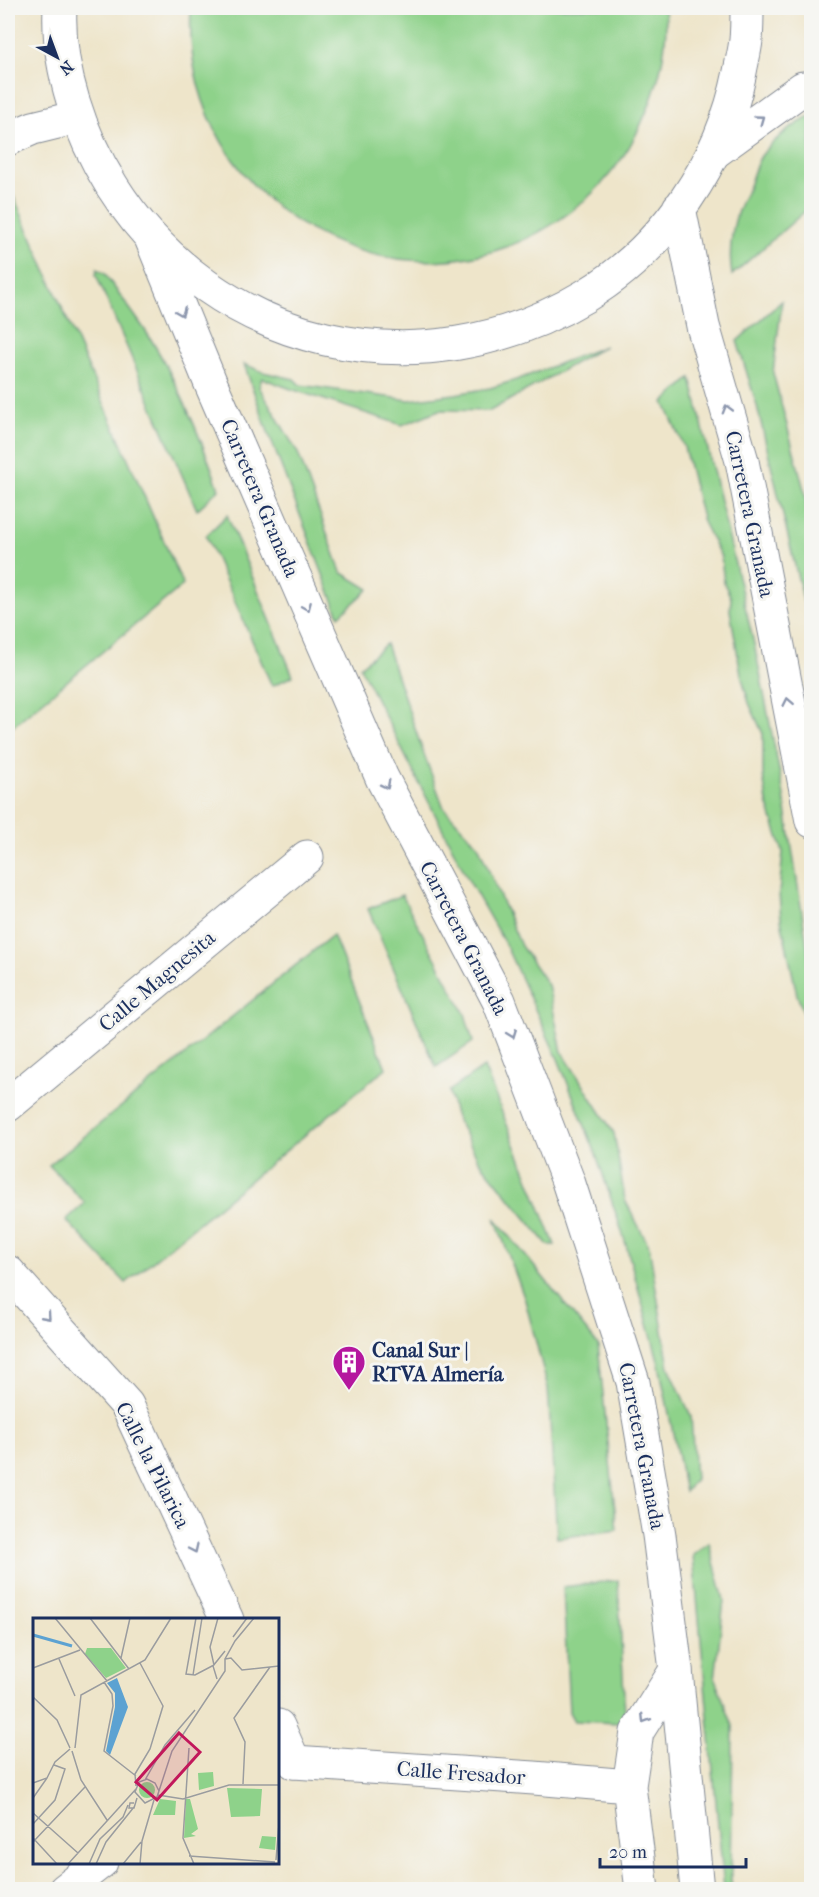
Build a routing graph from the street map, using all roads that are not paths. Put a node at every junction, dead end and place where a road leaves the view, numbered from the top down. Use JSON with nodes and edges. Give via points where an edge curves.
{"nodes":[{"id":1,"x":60,"y":8,"type":"edge"},
{"id":2,"x":747,"y":8,"type":"edge"},
{"id":3,"x":812,"y":88,"type":"edge"},
{"id":4,"x":78,"y":117,"type":"junction"},
{"id":5,"x":8,"y":139,"type":"edge"},
{"id":6,"x":713,"y":153,"type":"junction"},
{"id":7,"x":679,"y":208,"type":"junction"},
{"id":8,"x":151,"y":238,"type":"junction"},
{"id":9,"x":812,"y":822,"type":"edge"},
{"id":10,"x":307,"y":857,"type":"dead end"},
{"id":11,"x":8,"y":1105,"type":"edge"},
{"id":12,"x":8,"y":1272,"type":"edge"},
{"id":13,"x":226,"y":1618,"type":"edge"},
{"id":14,"x":676,"y":1670,"type":"junction"},
{"id":15,"x":279,"y":1730,"type":"edge"},
{"id":16,"x":629,"y":1785,"type":"junction"},
{"id":17,"x":100,"y":1864,"type":"edge"},
{"id":18,"x":65,"y":1890,"type":"edge"},
{"id":19,"x":642,"y":1890,"type":"edge"},
{"id":20,"x":698,"y":1890,"type":"edge"}],
"edges":[{"from":1,"to":4,"type":"main road","via":[[65,68]]},
{"from":2,"to":6,"type":"main road","via":[[746,42],[736,93]]},
{"from":6,"to":3,"type":"main road","one_way":true,"via":[[802,88]]},
{"from":4,"to":5,"type":"main road"},
{"from":4,"to":8,"type":"main road","via":[[98,165]]},
{"from":6,"to":7,"type":"main road"},
{"from":7,"to":8,"type":"main road","via":[[664,229],[627,265],[586,296],[540,319],[491,336],[441,346],[389,348],[338,342],[288,329],[241,308],[198,281]]},
{"from":9,"to":7,"type":"main road","name":"Carretera Granada","one_way":true,"via":[[742,461],[703,326]]},
{"from":8,"to":14,"type":"main road","name":"Carretera Granada","one_way":true,"via":[[382,778],[499,1001],[568,1182],[633,1382],[659,1535]]},
{"from":10,"to":11,"type":"main road","name":"Calle Magnesita"},
{"from":12,"to":13,"type":"main road","name":"Calle la Pilarica","one_way":true,"via":[[127,1405]]},
{"from":14,"to":16,"type":"main road","one_way":true,"via":[[637,1732]]},
{"from":14,"to":20,"type":"main road","name":"Carretera Granada"},
{"from":15,"to":16,"type":"main road","name":"Calle Fresador","via":[[294,1762]]},
{"from":16,"to":19,"type":"main road"},
{"from":17,"to":18,"type":"main road"}]}
